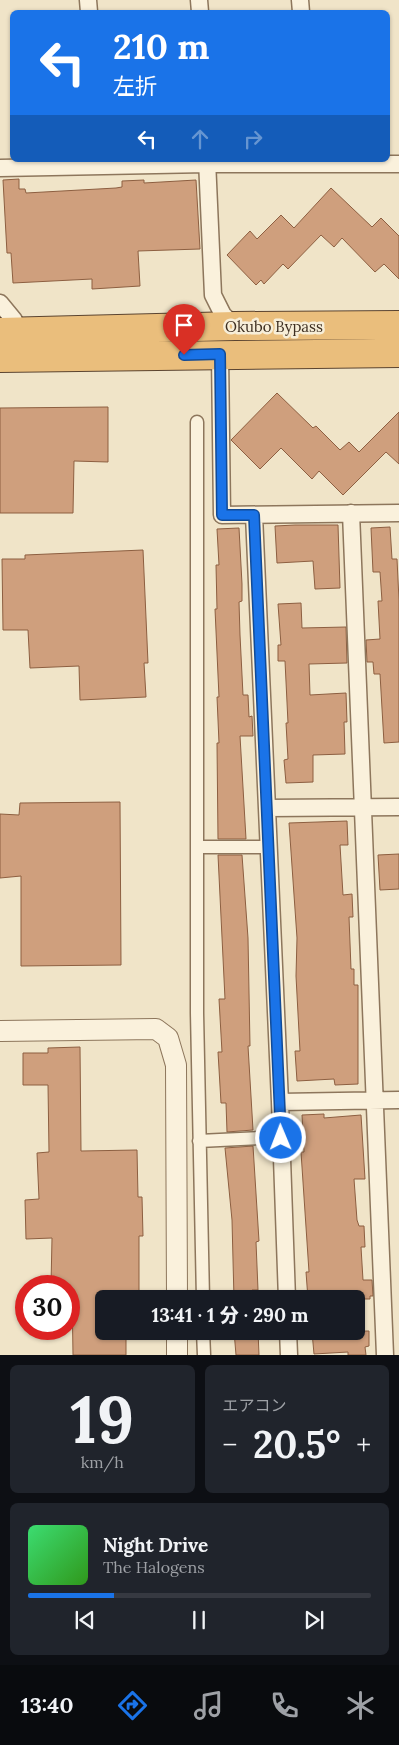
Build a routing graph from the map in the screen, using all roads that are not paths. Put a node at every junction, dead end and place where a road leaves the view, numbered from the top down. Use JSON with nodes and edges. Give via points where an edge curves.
{"nodes":[{"id":1,"x":207,"y":162,"type":"edge"},
{"id":2,"x":311,"y":162,"type":"edge"},
{"id":3,"x":98,"y":163,"type":"edge"},
{"id":4,"x":399,"y":164,"type":"edge"},
{"id":5,"x":0,"y":168,"type":"edge"},
{"id":6,"x":4,"y":318,"type":"edge"},
{"id":7,"x":399,"y":325,"type":"edge"},
{"id":8,"x":235,"y":326,"type":"junction"},
{"id":9,"x":399,"y":353,"type":"edge"},
{"id":10,"x":220,"y":354,"type":"junction"},
{"id":11,"x":113,"y":357,"type":"junction"},
{"id":12,"x":0,"y":358,"type":"edge"},
{"id":13,"x":0,"y":374,"type":"edge"},
{"id":14,"x":196,"y":422,"type":"dead end"},
{"id":15,"x":351,"y":513,"type":"junction"},
{"id":16,"x":399,"y":513,"type":"edge"},
{"id":17,"x":254,"y":515,"type":"junction"},
{"id":18,"x":363,"y":806,"type":"junction"},
{"id":19,"x":399,"y":806,"type":"edge"},
{"id":20,"x":267,"y":808,"type":"junction"},
{"id":21,"x":198,"y":847,"type":"junction"},
{"id":22,"x":269,"y":847,"type":"junction"},
{"id":23,"x":0,"y":1031,"type":"edge"},
{"id":24,"x":375,"y":1100,"type":"junction"},
{"id":25,"x":399,"y":1100,"type":"edge"},
{"id":26,"x":280,"y":1102,"type":"junction"},
{"id":27,"x":281,"y":1138,"type":"junction"},
{"id":28,"x":200,"y":1141,"type":"junction"},
{"id":29,"x":177,"y":1290,"type":"edge"},
{"id":30,"x":203,"y":1290,"type":"edge"},
{"id":31,"x":287,"y":1290,"type":"edge"},
{"id":32,"x":177,"y":1340,"type":"edge"},
{"id":33,"x":203,"y":1340,"type":"edge"},
{"id":34,"x":288,"y":1340,"type":"edge"},
{"id":35,"x":177,"y":1355,"type":"edge"},
{"id":36,"x":204,"y":1355,"type":"edge"},
{"id":37,"x":289,"y":1355,"type":"edge"},
{"id":38,"x":385,"y":1355,"type":"edge"}],
"edges":[{"from":1,"to":2,"type":"street"},
{"from":1,"to":3,"type":"street"},
{"from":1,"to":8,"type":"street","via":[[213,295],[223,314]]},
{"from":2,"to":4,"type":"street"},
{"from":3,"to":5,"type":"street"},
{"from":6,"to":8,"type":"highway","name":"Okubo Bypass","via":[[78,329]]},
{"from":7,"to":8,"type":"highway","name":"Okubo Bypass"},
{"from":9,"to":10,"type":"highway","name":"Okubo Bypass"},
{"from":10,"to":11,"type":"highway","name":"Okubo Bypass"},
{"from":10,"to":17,"type":"street","via":[[222,515]]},
{"from":11,"to":12,"type":"highway","name":"Okubo Bypass"},
{"from":11,"to":13,"type":"highway","via":[[69,369]]},
{"from":14,"to":21,"type":"street"},
{"from":15,"to":16,"type":"street"},
{"from":15,"to":17,"type":"street"},
{"from":15,"to":18,"type":"street"},
{"from":17,"to":20,"type":"street"},
{"from":18,"to":19,"type":"street"},
{"from":18,"to":20,"type":"street"},
{"from":18,"to":24,"type":"street"},
{"from":20,"to":22,"type":"street"},
{"from":21,"to":22,"type":"street"},
{"from":21,"to":28,"type":"street"},
{"from":22,"to":26,"type":"street"},
{"from":23,"to":29,"type":"street","via":[[156,1030],[168,1038],[176,1065]]},
{"from":24,"to":25,"type":"street"},
{"from":24,"to":26,"type":"street"},
{"from":24,"to":38,"type":"street"},
{"from":26,"to":27,"type":"street"},
{"from":27,"to":28,"type":"street"},
{"from":27,"to":31,"type":"street"},
{"from":28,"to":30,"type":"street"},
{"from":32,"to":35,"type":"street"},
{"from":33,"to":36,"type":"street"},
{"from":34,"to":37,"type":"street"}]}
